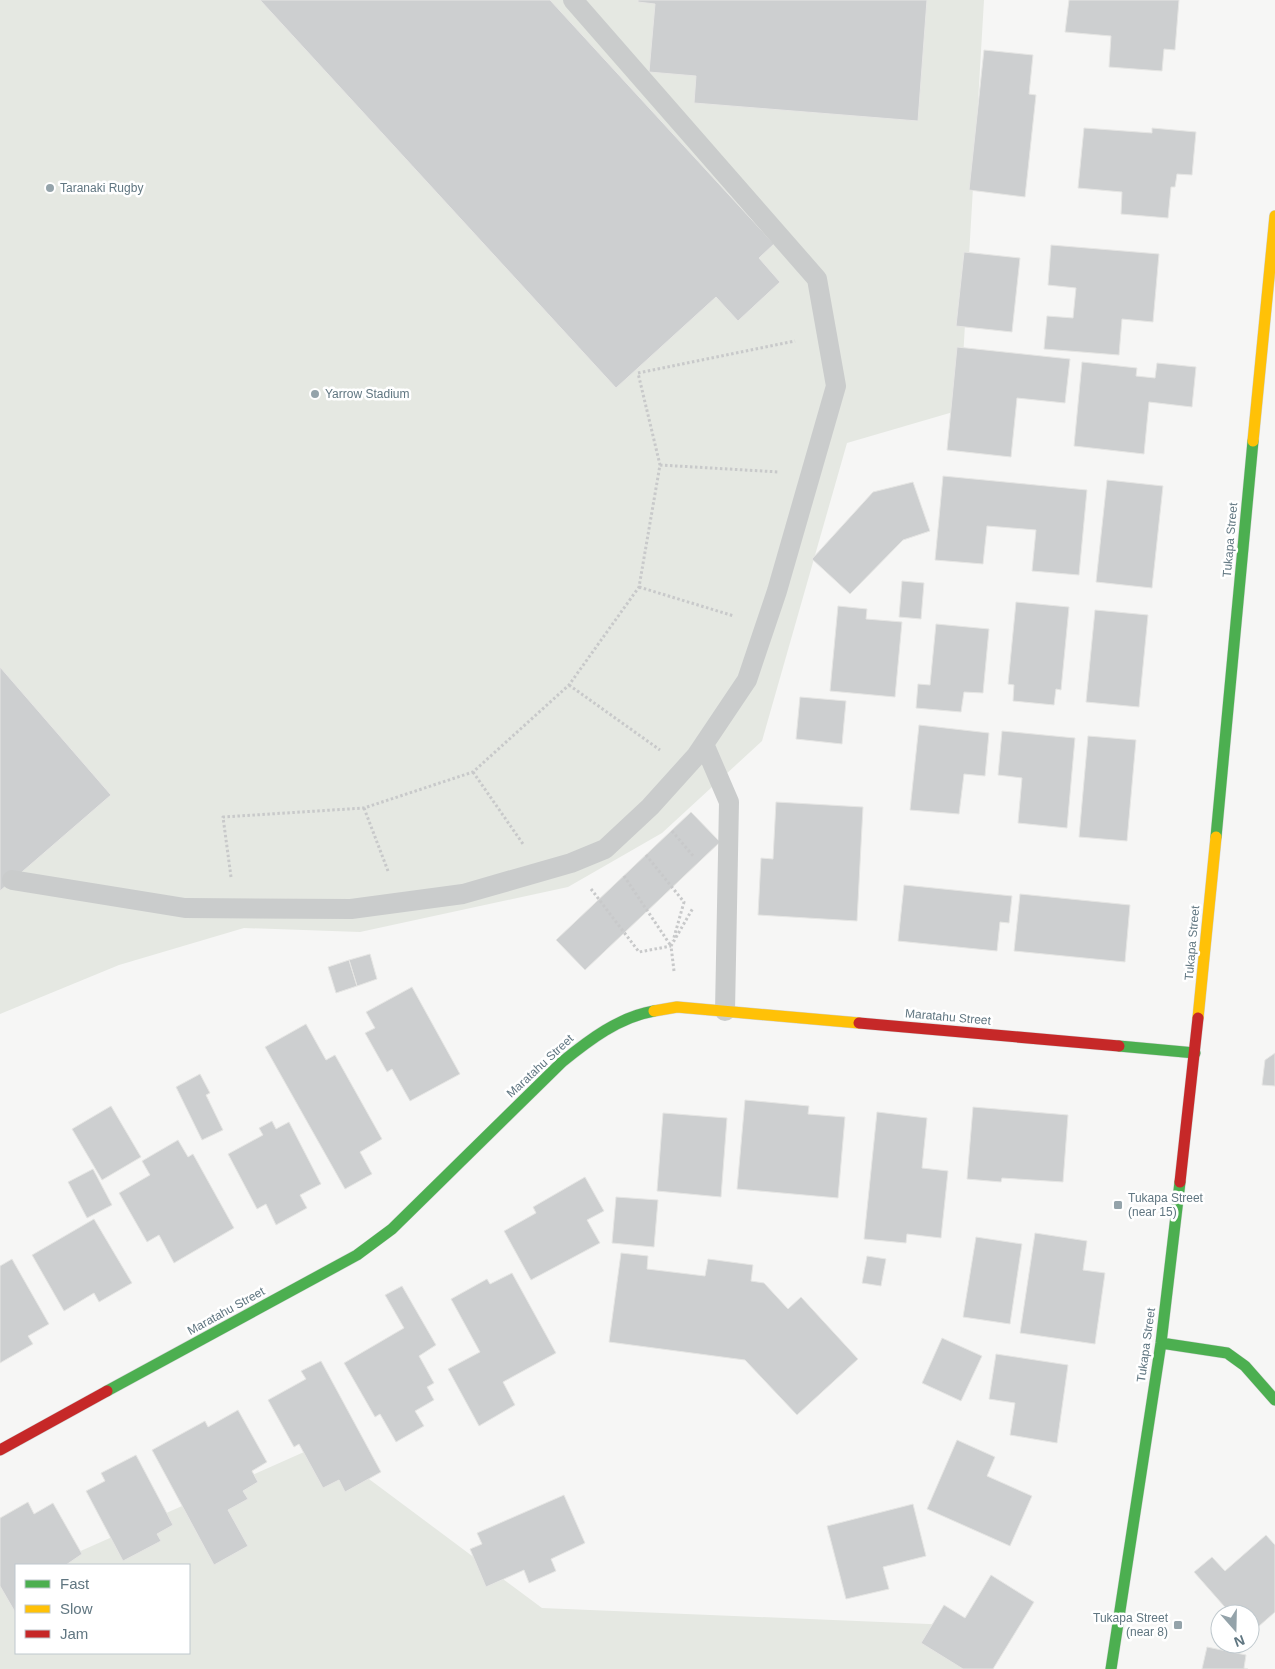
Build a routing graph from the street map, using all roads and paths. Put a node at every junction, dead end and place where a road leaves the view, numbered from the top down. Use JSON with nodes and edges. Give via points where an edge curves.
{"nodes":[{"id":1,"x":573,"y":0,"type":"edge"},
{"id":2,"x":1275,"y":216,"type":"edge"},
{"id":3,"x":827,"y":334,"type":"junction"},
{"id":4,"x":660,"y":466,"type":"junction"},
{"id":5,"x":812,"y":474,"type":"junction"},
{"id":6,"x":639,"y":587,"type":"junction"},
{"id":7,"x":765,"y":626,"type":"junction"},
{"id":8,"x":569,"y":685,"type":"junction"},
{"id":9,"x":704,"y":744,"type":"junction"},
{"id":10,"x":686,"y":767,"type":"junction"},
{"id":11,"x":473,"y":772,"type":"junction"},
{"id":12,"x":650,"y":807,"type":"junction"},
{"id":13,"x":364,"y":808,"type":"junction"},
{"id":14,"x":626,"y":831,"type":"junction"},
{"id":15,"x":605,"y":849,"type":"junction"},
{"id":16,"x":700,"y":862,"type":"dead end"},
{"id":17,"x":571,"y":863,"type":"junction"},
{"id":18,"x":542,"y":871,"type":"junction"},
{"id":19,"x":12,"y":880,"type":"dead end"},
{"id":20,"x":400,"y":902,"type":"junction"},
{"id":21,"x":694,"y":907,"type":"dead end"},
{"id":22,"x":235,"y":908,"type":"junction"},
{"id":23,"x":671,"y":946,"type":"junction"},
{"id":24,"x":677,"y":1006,"type":"junction"},
{"id":25,"x":725,"y":1011,"type":"junction"},
{"id":26,"x":1195,"y":1053,"type":"junction"},
{"id":27,"x":1161,"y":1343,"type":"junction"},
{"id":28,"x":1275,"y":1400,"type":"edge"},
{"id":29,"x":0,"y":1450,"type":"edge"},
{"id":30,"x":1111,"y":1669,"type":"edge"}],
"edges":[{"from":1,"to":3,"type":"lane","via":[[817,279]]},
{"from":2,"to":26,"type":"street","name":"Tukapa Street"},
{"from":3,"to":4,"type":"path","via":[[638,373]]},
{"from":3,"to":5,"type":"lane","via":[[836,386]]},
{"from":4,"to":5,"type":"path"},
{"from":4,"to":6,"type":"path"},
{"from":5,"to":7,"type":"lane"},
{"from":6,"to":7,"type":"path"},
{"from":6,"to":8,"type":"path"},
{"from":7,"to":9,"type":"lane","via":[[747,680]]},
{"from":8,"to":10,"type":"path"},
{"from":8,"to":11,"type":"path"},
{"from":9,"to":10,"type":"lane"},
{"from":9,"to":25,"type":"lane","via":[[728,802]]},
{"from":10,"to":12,"type":"lane"},
{"from":11,"to":13,"type":"path"},
{"from":11,"to":18,"type":"path"},
{"from":12,"to":14,"type":"lane"},
{"from":12,"to":16,"type":"path"},
{"from":13,"to":20,"type":"path"},
{"from":13,"to":22,"type":"path","via":[[223,817]]},
{"from":14,"to":15,"type":"lane"},
{"from":14,"to":23,"type":"path","via":[[684,902]]},
{"from":15,"to":17,"type":"lane"},
{"from":15,"to":23,"type":"path"},
{"from":17,"to":18,"type":"lane"},
{"from":17,"to":23,"type":"path","via":[[639,952]]},
{"from":18,"to":20,"type":"lane","via":[[463,894]]},
{"from":19,"to":22,"type":"lane","via":[[185,908]]},
{"from":20,"to":22,"type":"lane","via":[[351,909]]},
{"from":21,"to":23,"type":"path"},
{"from":23,"to":24,"type":"path"},
{"from":24,"to":25,"type":"street","name":"Maratahu Street"},
{"from":24,"to":29,"type":"street","name":"Maratahu Street","via":[[636,1014],[592,1038],[392,1229],[357,1255]]},
{"from":25,"to":26,"type":"street","name":"Maratahu Street"},
{"from":26,"to":27,"type":"street","name":"Tukapa Street"},
{"from":27,"to":28,"type":"street","via":[[1227,1353],[1245,1366]]},
{"from":27,"to":30,"type":"street","name":"Tukapa Street"}]}
